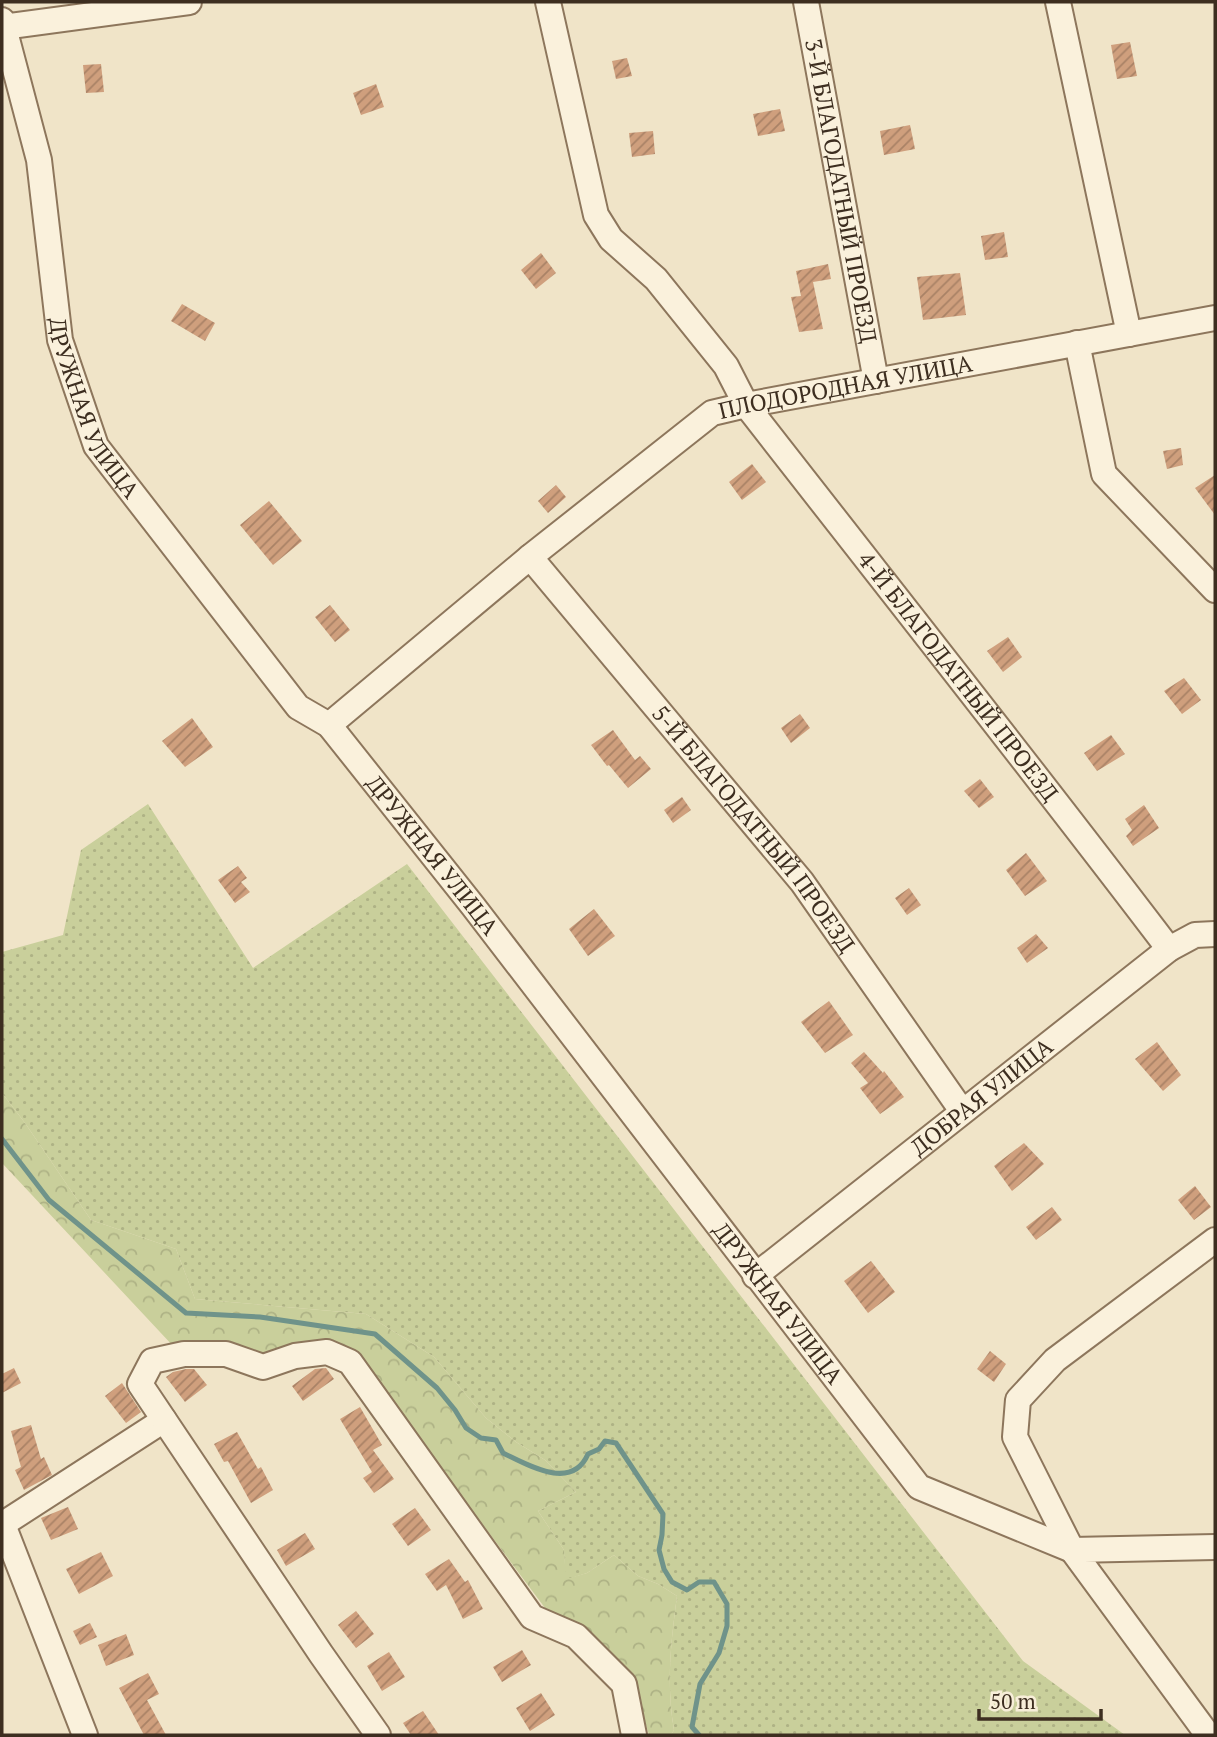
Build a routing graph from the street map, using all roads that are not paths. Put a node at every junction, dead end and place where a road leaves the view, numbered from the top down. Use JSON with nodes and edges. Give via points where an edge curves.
{"nodes":[{"id":1,"x":189,"y":2,"type":"edge"},
{"id":2,"x":548,"y":2,"type":"edge"},
{"id":3,"x":806,"y":2,"type":"edge"},
{"id":4,"x":1058,"y":2,"type":"edge"},
{"id":5,"x":3,"y":23,"type":"edge"},
{"id":6,"x":1215,"y":318,"type":"edge"},
{"id":7,"x":1129,"y":334,"type":"junction"},
{"id":8,"x":1077,"y":343,"type":"junction"},
{"id":9,"x":876,"y":381,"type":"junction"},
{"id":10,"x":746,"y":405,"type":"junction"},
{"id":11,"x":530,"y":557,"type":"junction"},
{"id":12,"x":1215,"y":590,"type":"edge"},
{"id":13,"x":329,"y":725,"type":"junction"},
{"id":14,"x":1215,"y":934,"type":"edge"},
{"id":15,"x":1169,"y":949,"type":"junction"},
{"id":16,"x":962,"y":1111,"type":"junction"},
{"id":17,"x":1215,"y":1240,"type":"edge"},
{"id":18,"x":755,"y":1276,"type":"junction"},
{"id":19,"x":164,"y":1420,"type":"junction"},
{"id":20,"x":2,"y":1523,"type":"edge"},
{"id":21,"x":1215,"y":1547,"type":"edge"},
{"id":22,"x":1072,"y":1550,"type":"junction"},
{"id":23,"x":85,"y":1735,"type":"edge"},
{"id":24,"x":378,"y":1735,"type":"edge"},
{"id":25,"x":634,"y":1735,"type":"edge"},
{"id":26,"x":1208,"y":1735,"type":"edge"}],
"edges":[{"from":1,"to":5,"type":"street"},
{"from":2,"to":10,"type":"street","name":"4-Й БЛАГОДАТНЫЙ ПРОЕЗД","via":[[596,215],[611,239],[656,279],[726,366]]},
{"from":3,"to":9,"type":"street","name":"3-Й БЛАГОДАТНЫЙ ПРОЕЗД"},
{"from":4,"to":7,"type":"street"},
{"from":5,"to":13,"type":"street","name":"ДРУЖНАЯ УЛИЦА","via":[[39,160],[60,340],[96,446],[298,707]]},
{"from":6,"to":7,"type":"street","name":"ПЛОДОРОДНАЯ УЛИЦА"},
{"from":7,"to":8,"type":"street","name":"ПЛОДОРОДНАЯ УЛИЦА"},
{"from":8,"to":9,"type":"street","name":"ПЛОДОРОДНАЯ УЛИЦА"},
{"from":8,"to":12,"type":"street","via":[[1104,474]]},
{"from":9,"to":10,"type":"street","name":"ПЛОДОРОДНАЯ УЛИЦА"},
{"from":10,"to":11,"type":"street","name":"ПЛОДОРОДНАЯ УЛИЦА","via":[[712,413]]},
{"from":10,"to":15,"type":"street","name":"4-Й БЛАГОДАТНЫЙ ПРОЕЗД"},
{"from":11,"to":13,"type":"street","name":"ПЛОДОРОДНАЯ УЛИЦА"},
{"from":11,"to":16,"type":"street","name":"5-Й БЛАГОДАТНЫЙ ПРОЕЗД","via":[[803,882]]},
{"from":13,"to":18,"type":"street","name":"ДРУЖНАЯ УЛИЦА"},
{"from":14,"to":15,"type":"street","name":"ДОБРАЯ УЛИЦА","via":[[1195,935]]},
{"from":15,"to":16,"type":"street","name":"ДОБРАЯ УЛИЦА"},
{"from":16,"to":18,"type":"street","name":"ДОБРАЯ УЛИЦА"},
{"from":17,"to":22,"type":"street","via":[[1055,1360],[1018,1400],[1015,1437]]},
{"from":18,"to":22,"type":"street","name":"ДРУЖНАЯ УЛИЦА","via":[[919,1487]]},
{"from":19,"to":20,"type":"street"},
{"from":19,"to":24,"type":"street"},
{"from":19,"to":25,"type":"street","via":[[140,1384],[152,1361],[184,1354],[226,1354],[263,1367],[327,1352],[350,1362],[532,1617],[576,1636],[624,1684]]},
{"from":20,"to":23,"type":"street"},
{"from":21,"to":22,"type":"street"},
{"from":22,"to":26,"type":"street"}]}
